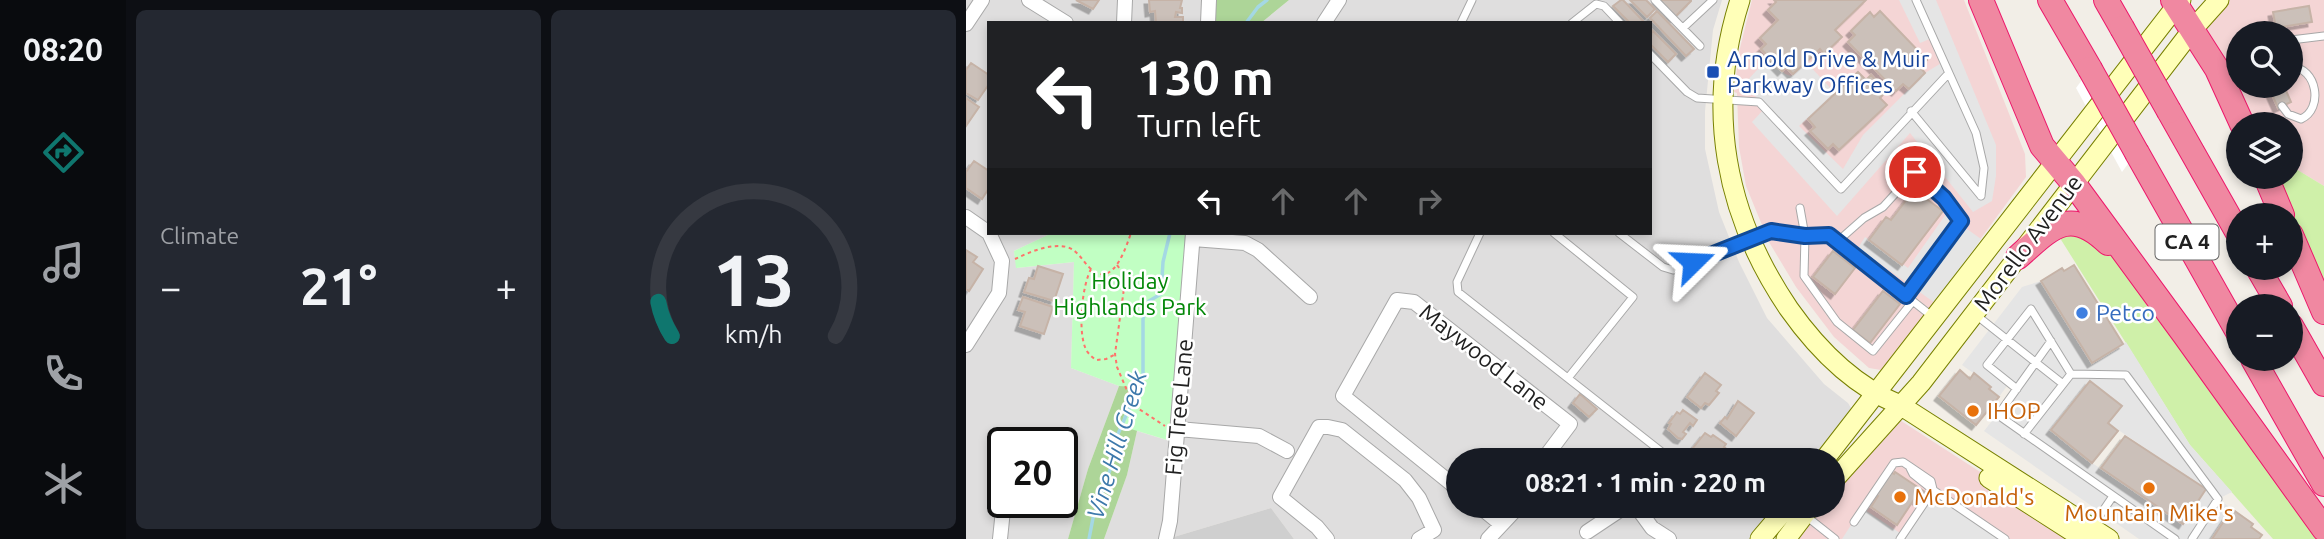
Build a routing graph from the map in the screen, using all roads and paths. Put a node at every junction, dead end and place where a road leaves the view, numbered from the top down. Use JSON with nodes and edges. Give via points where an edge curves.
{"nodes":[{"id":1,"x":982,"y":0,"type":"edge"},
{"id":2,"x":1029,"y":0,"type":"edge"},
{"id":3,"x":1125,"y":0,"type":"edge"},
{"id":4,"x":1209,"y":0,"type":"edge"},
{"id":5,"x":1339,"y":0,"type":"edge"},
{"id":6,"x":1472,"y":0,"type":"edge"},
{"id":7,"x":1655,"y":0,"type":"edge"},
{"id":8,"x":1713,"y":0,"type":"edge"},
{"id":9,"x":1740,"y":0,"type":"edge"},
{"id":10,"x":1916,"y":0,"type":"edge"},
{"id":11,"x":1981,"y":0,"type":"edge"},
{"id":12,"x":2050,"y":0,"type":"edge"},
{"id":13,"x":2106,"y":0,"type":"edge"},
{"id":14,"x":2219,"y":0,"type":"edge"},
{"id":15,"x":2177,"y":1,"type":"edge"},
{"id":16,"x":1063,"y":21,"type":"edge"},
{"id":17,"x":1124,"y":21,"type":"edge"},
{"id":18,"x":1208,"y":21,"type":"edge"},
{"id":19,"x":1325,"y":21,"type":"edge"},
{"id":20,"x":1462,"y":21,"type":"edge"},
{"id":21,"x":1574,"y":21,"type":"edge"},
{"id":22,"x":1618,"y":21,"type":"edge"},
{"id":23,"x":966,"y":24,"type":"edge"},
{"id":24,"x":1683,"y":28,"type":"junction"},
{"id":25,"x":2193,"y":29,"type":"junction"},
{"id":26,"x":2324,"y":36,"type":"edge"},
{"id":27,"x":2303,"y":39,"type":"edge"},
{"id":28,"x":1700,"y":46,"type":"dead end"},
{"id":29,"x":1652,"y":56,"type":"edge"},
{"id":30,"x":2303,"y":71,"type":"edge"},
{"id":31,"x":1948,"y":75,"type":"junction"},
{"id":32,"x":1722,"y":100,"type":"junction"},
{"id":33,"x":2282,"y":106,"type":"dead end"},
{"id":34,"x":1911,"y":111,"type":"junction"},
{"id":35,"x":2237,"y":112,"type":"edge"},
{"id":36,"x":2056,"y":162,"type":"junction"},
{"id":37,"x":2074,"y":184,"type":"junction"},
{"id":38,"x":1800,"y":208,"type":"dead end"},
{"id":39,"x":2226,"y":212,"type":"edge"},
{"id":40,"x":966,"y":217,"type":"edge"},
{"id":41,"x":987,"y":232,"type":"edge"},
{"id":42,"x":990,"y":235,"type":"edge"},
{"id":43,"x":1130,"y":235,"type":"edge"},
{"id":44,"x":1479,"y":235,"type":"edge"},
{"id":45,"x":1556,"y":235,"type":"edge"},
{"id":46,"x":1622,"y":235,"type":"edge"},
{"id":47,"x":1193,"y":236,"type":"edge"},
{"id":48,"x":1805,"y":236,"type":"junction"},
{"id":49,"x":1750,"y":240,"type":"junction"},
{"id":50,"x":1838,"y":241,"type":"junction"},
{"id":51,"x":2018,"y":257,"type":"junction"},
{"id":52,"x":2129,"y":261,"type":"junction"},
{"id":53,"x":2303,"y":263,"type":"edge"},
{"id":54,"x":1002,"y":265,"type":"junction"},
{"id":55,"x":1117,"y":265,"type":"junction"},
{"id":56,"x":1091,"y":269,"type":"junction"},
{"id":57,"x":1310,"y":296,"type":"dead end"},
{"id":58,"x":1909,"y":298,"type":"junction"},
{"id":59,"x":2226,"y":311,"type":"edge"},
{"id":60,"x":2324,"y":312,"type":"edge"},
{"id":61,"x":1974,"y":314,"type":"junction"},
{"id":62,"x":1935,"y":319,"type":"junction"},
{"id":63,"x":2006,"y":339,"type":"junction"},
{"id":64,"x":2051,"y":341,"type":"junction"},
{"id":65,"x":966,"y":345,"type":"edge"},
{"id":66,"x":2303,"y":347,"type":"edge"},
{"id":67,"x":1115,"y":354,"type":"junction"},
{"id":68,"x":2036,"y":362,"type":"junction"},
{"id":69,"x":2260,"y":371,"type":"edge"},
{"id":70,"x":2071,"y":374,"type":"junction"},
{"id":71,"x":1568,"y":378,"type":"junction"},
{"id":72,"x":2063,"y":384,"type":"junction"},
{"id":73,"x":2324,"y":384,"type":"edge"},
{"id":74,"x":2017,"y":389,"type":"junction"},
{"id":75,"x":1876,"y":395,"type":"junction"},
{"id":76,"x":1896,"y":410,"type":"junction"},
{"id":77,"x":1178,"y":429,"type":"junction"},
{"id":78,"x":2024,"y":434,"type":"junction"},
{"id":79,"x":1552,"y":448,"type":"edge"},
{"id":80,"x":1657,"y":448,"type":"edge"},
{"id":81,"x":1834,"y":448,"type":"edge"},
{"id":82,"x":1287,"y":451,"type":"dead end"},
{"id":83,"x":1845,"y":467,"type":"edge"},
{"id":84,"x":1446,"y":479,"type":"edge"},
{"id":85,"x":2324,"y":484,"type":"edge"},
{"id":86,"x":1933,"y":490,"type":"junction"},
{"id":87,"x":2113,"y":496,"type":"junction"},
{"id":88,"x":1002,"y":518,"type":"edge"},
{"id":89,"x":1494,"y":518,"type":"edge"},
{"id":90,"x":1507,"y":518,"type":"edge"},
{"id":91,"x":1608,"y":518,"type":"edge"},
{"id":92,"x":1645,"y":518,"type":"edge"},
{"id":93,"x":1786,"y":518,"type":"edge"},
{"id":94,"x":1794,"y":518,"type":"edge"},
{"id":95,"x":1810,"y":518,"type":"edge"},
{"id":96,"x":1854,"y":522,"type":"dead end"},
{"id":97,"x":1501,"y":524,"type":"junction"},
{"id":98,"x":2324,"y":529,"type":"edge"},
{"id":99,"x":1587,"y":532,"type":"dead end"},
{"id":100,"x":2088,"y":533,"type":"edge"},
{"id":101,"x":1000,"y":539,"type":"edge"},
{"id":102,"x":1166,"y":539,"type":"edge"},
{"id":103,"x":1327,"y":539,"type":"edge"},
{"id":104,"x":1419,"y":539,"type":"edge"},
{"id":105,"x":1488,"y":539,"type":"edge"},
{"id":106,"x":1669,"y":539,"type":"edge"},
{"id":107,"x":1760,"y":539,"type":"edge"},
{"id":108,"x":1786,"y":539,"type":"edge"},
{"id":109,"x":1835,"y":539,"type":"edge"},
{"id":110,"x":1900,"y":539,"type":"edge"},
{"id":111,"x":2005,"y":539,"type":"edge"},
{"id":112,"x":2109,"y":539,"type":"edge"},
{"id":113,"x":2175,"y":539,"type":"edge"},
{"id":114,"x":2192,"y":539,"type":"edge"}],
"edges":[{"from":1,"to":23,"type":"street"},
{"from":2,"to":16,"type":"street"},
{"from":3,"to":17,"type":"street"},
{"from":4,"to":18,"type":"street"},
{"from":5,"to":19,"type":"street"},
{"from":6,"to":20,"type":"lane"},
{"from":7,"to":24,"type":"lane"},
{"from":8,"to":24,"type":"lane"},
{"from":9,"to":32,"type":"street","via":[[1727,48]]},
{"from":10,"to":31,"type":"lane"},
{"from":11,"to":36,"type":"highway","via":[[2042,146]]},
{"from":12,"to":59,"type":"highway","number":"CA 4","bridge":true},
{"from":13,"to":39,"type":"highway","number":"CA 4","bridge":true},
{"from":14,"to":25,"type":"street","name":"Morello Avenue"},
{"from":15,"to":25,"type":"highway"},
{"from":15,"to":36,"type":"street","name":"Morello Avenue"},
{"from":21,"to":22,"type":"lane","via":[[1595,4],[1604,6]]},
{"from":24,"to":28,"type":"lane"},
{"from":25,"to":35,"type":"highway"},
{"from":25,"to":37,"type":"street","name":"Morello Avenue"},
{"from":26,"to":27,"type":"lane"},
{"from":29,"to":32,"type":"lane","via":[[1687,92],[1697,98]]},
{"from":30,"to":33,"type":"lane","via":[[2315,87],[2313,109],[2301,119]]},
{"from":31,"to":34,"type":"lane"},
{"from":31,"to":34,"type":"lane","via":[[1976,133],[1984,168],[1981,196]]},
{"from":32,"to":34,"type":"lane","via":[[1759,102],[1841,188]]},
{"from":32,"to":49,"type":"street","via":[[1731,185]]},
{"from":36,"to":37,"type":"highway"},
{"from":36,"to":62,"type":"street","name":"Morello Avenue"},
{"from":37,"to":51,"type":"street","name":"Morello Avenue"},
{"from":37,"to":52,"type":"highway"},
{"from":38,"to":48,"type":"lane"},
{"from":40,"to":41,"type":"street"},
{"from":42,"to":54,"type":"street"},
{"from":43,"to":55,"type":"path"},
{"from":44,"to":71,"type":"lane","via":[[1457,282],[1458,292]]},
{"from":45,"to":71,"type":"lane","via":[[1633,296]]},
{"from":46,"to":49,"type":"lane","via":[[1662,267],[1673,270]]},
{"from":47,"to":57,"type":"street","via":[[1245,243]]},
{"from":47,"to":77,"type":"street","name":"Fig Tree Lane"},
{"from":48,"to":49,"type":"lane","via":[[1771,231]]},
{"from":48,"to":50,"type":"lane","via":[[1829,235]]},
{"from":48,"to":58,"type":"lane","via":[[1804,276],[1837,322],[1874,351]]},
{"from":49,"to":75,"type":"street","via":[[1803,329]]},
{"from":50,"to":58,"type":"lane"},
{"from":50,"to":58,"type":"lane","via":[[1884,207],[1915,172],[1961,221]]},
{"from":51,"to":52,"type":"highway","via":[[2053,227],[2066,223],[2097,233]]},
{"from":51,"to":61,"type":"street","name":"Morello Avenue"},
{"from":52,"to":98,"type":"highway"},
{"from":53,"to":60,"type":"highway"},
{"from":54,"to":56,"type":"path","via":[[1054,246],[1075,250]]},
{"from":54,"to":65,"type":"street","via":[[999,293]]},
{"from":55,"to":56,"type":"path","via":[[1100,273]]},
{"from":55,"to":67,"type":"path","via":[[1125,281]]},
{"from":56,"to":67,"type":"path","via":[[1084,292],[1084,345],[1096,360]]},
{"from":58,"to":62,"type":"lane"},
{"from":61,"to":63,"type":"lane"},
{"from":61,"to":76,"type":"street","name":"Morello Avenue"},
{"from":62,"to":75,"type":"street","name":"Morello Avenue"},
{"from":63,"to":64,"type":"lane","via":[[2031,309]]},
{"from":63,"to":68,"type":"lane"},
{"from":63,"to":74,"type":"lane","via":[[1987,365]]},
{"from":64,"to":68,"type":"lane"},
{"from":64,"to":70,"type":"lane"},
{"from":66,"to":73,"type":"highway"},
{"from":67,"to":77,"type":"path","via":[[1136,404],[1162,425]]},
{"from":68,"to":72,"type":"lane"},
{"from":68,"to":74,"type":"lane"},
{"from":69,"to":85,"type":"highway"},
{"from":70,"to":72,"type":"lane"},
{"from":70,"to":114,"type":"lane","via":[[2126,375],[2218,499]]},
{"from":71,"to":80,"type":"lane"},
{"from":72,"to":78,"type":"lane"},
{"from":74,"to":78,"type":"lane","via":[[1998,415]]},
{"from":75,"to":76,"type":"street"},
{"from":75,"to":81,"type":"street","name":"Morello Avenue"},
{"from":76,"to":83,"type":"street","name":"Morello Avenue"},
{"from":76,"to":100,"type":"street"},
{"from":77,"to":82,"type":"street","via":[[1259,436]]},
{"from":77,"to":102,"type":"street","name":"Fig Tree Lane"},
{"from":78,"to":87,"type":"lane"},
{"from":79,"to":84,"type":"street","name":"Maywood Lane","via":[[1570,424],[1414,302],[1397,300],[1343,396]]},
{"from":86,"to":96,"type":"lane","via":[[1909,466],[1894,463]]},
{"from":86,"to":110,"type":"lane"},
{"from":86,"to":111,"type":"lane"},
{"from":87,"to":100,"type":"lane"},
{"from":87,"to":113,"type":"lane"},
{"from":88,"to":101,"type":"street"},
{"from":89,"to":97,"type":"street"},
{"from":90,"to":97,"type":"street"},
{"from":91,"to":99,"type":"street"},
{"from":92,"to":106,"type":"street"},
{"from":93,"to":107,"type":"street"},
{"from":94,"to":108,"type":"street"},
{"from":95,"to":109,"type":"lane"},
{"from":97,"to":105,"type":"street"},
{"from":100,"to":112,"type":"street"},
{"from":103,"to":104,"type":"street","via":[[1280,497],[1319,427],[1342,430],[1405,480],[1434,530]]}]}
